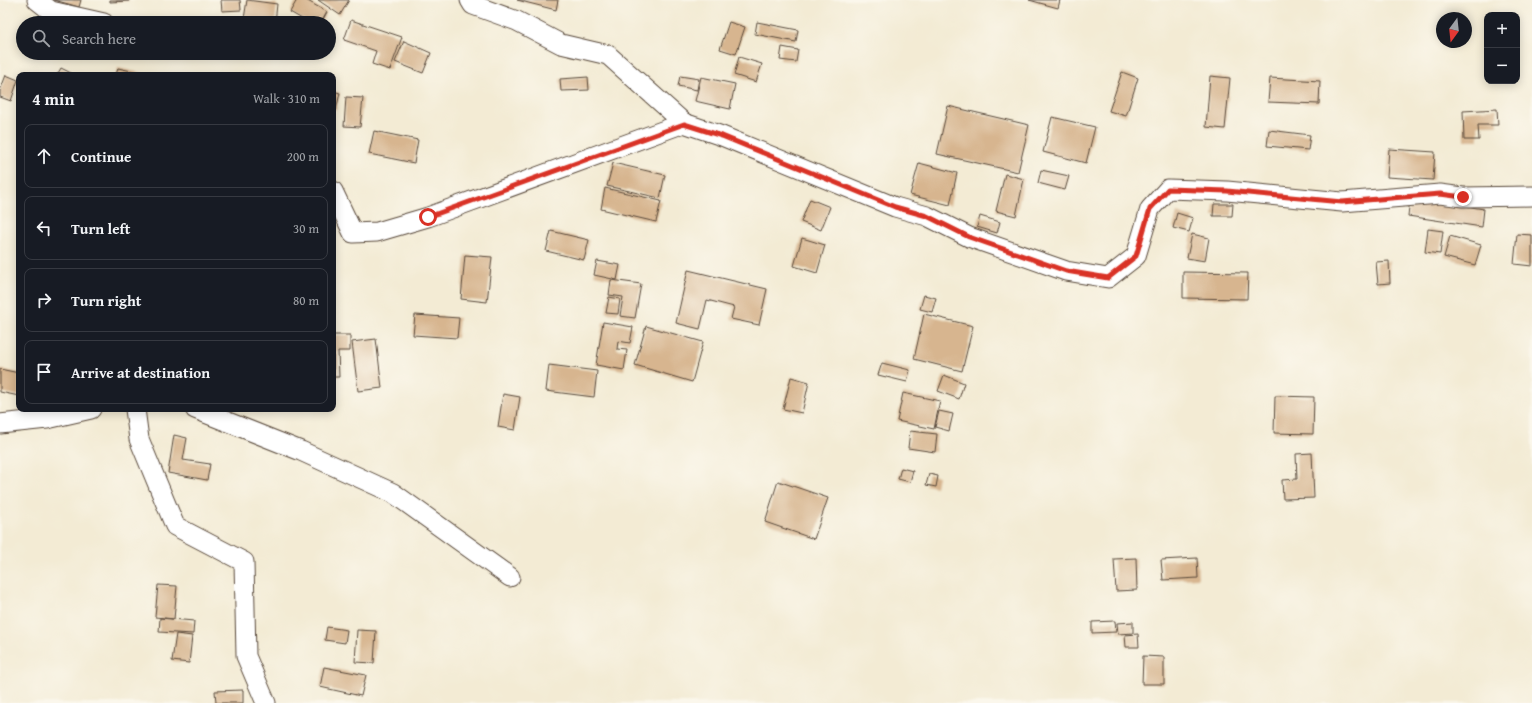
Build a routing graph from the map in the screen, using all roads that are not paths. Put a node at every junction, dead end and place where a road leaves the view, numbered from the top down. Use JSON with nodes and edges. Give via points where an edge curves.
{"nodes":[{"id":1,"x":37,"y":0,"type":"edge"},
{"id":2,"x":470,"y":0,"type":"edge"},
{"id":3,"x":73,"y":16,"type":"edge"},
{"id":4,"x":684,"y":124,"type":"junction"},
{"id":5,"x":1532,"y":196,"type":"edge"},
{"id":6,"x":336,"y":197,"type":"edge"},
{"id":7,"x":78,"y":412,"type":"edge"},
{"id":8,"x":135,"y":412,"type":"edge"},
{"id":9,"x":203,"y":412,"type":"edge"},
{"id":10,"x":0,"y":424,"type":"edge"},
{"id":11,"x":510,"y":577,"type":"dead end"},
{"id":12,"x":266,"y":703,"type":"edge"}],
"edges":[{"from":1,"to":3,"type":"street","via":[[51,11]]},
{"from":2,"to":4,"type":"street","via":[[473,5],[517,21],[561,44],[608,55]]},
{"from":4,"to":5,"type":"street","via":[[722,136],[895,207],[927,216],[969,237],[1066,271],[1108,278],[1136,256],[1150,209],[1168,189],[1227,191],[1342,202],[1440,194],[1463,197]]},
{"from":4,"to":6,"type":"street","via":[[428,217],[376,232],[353,233]]},
{"from":7,"to":10,"type":"street","via":[[47,419]]},
{"from":8,"to":12,"type":"street","via":[[139,439],[175,526],[244,562],[246,656]]},
{"from":9,"to":11,"type":"street","via":[[301,451],[393,493]]}]}
